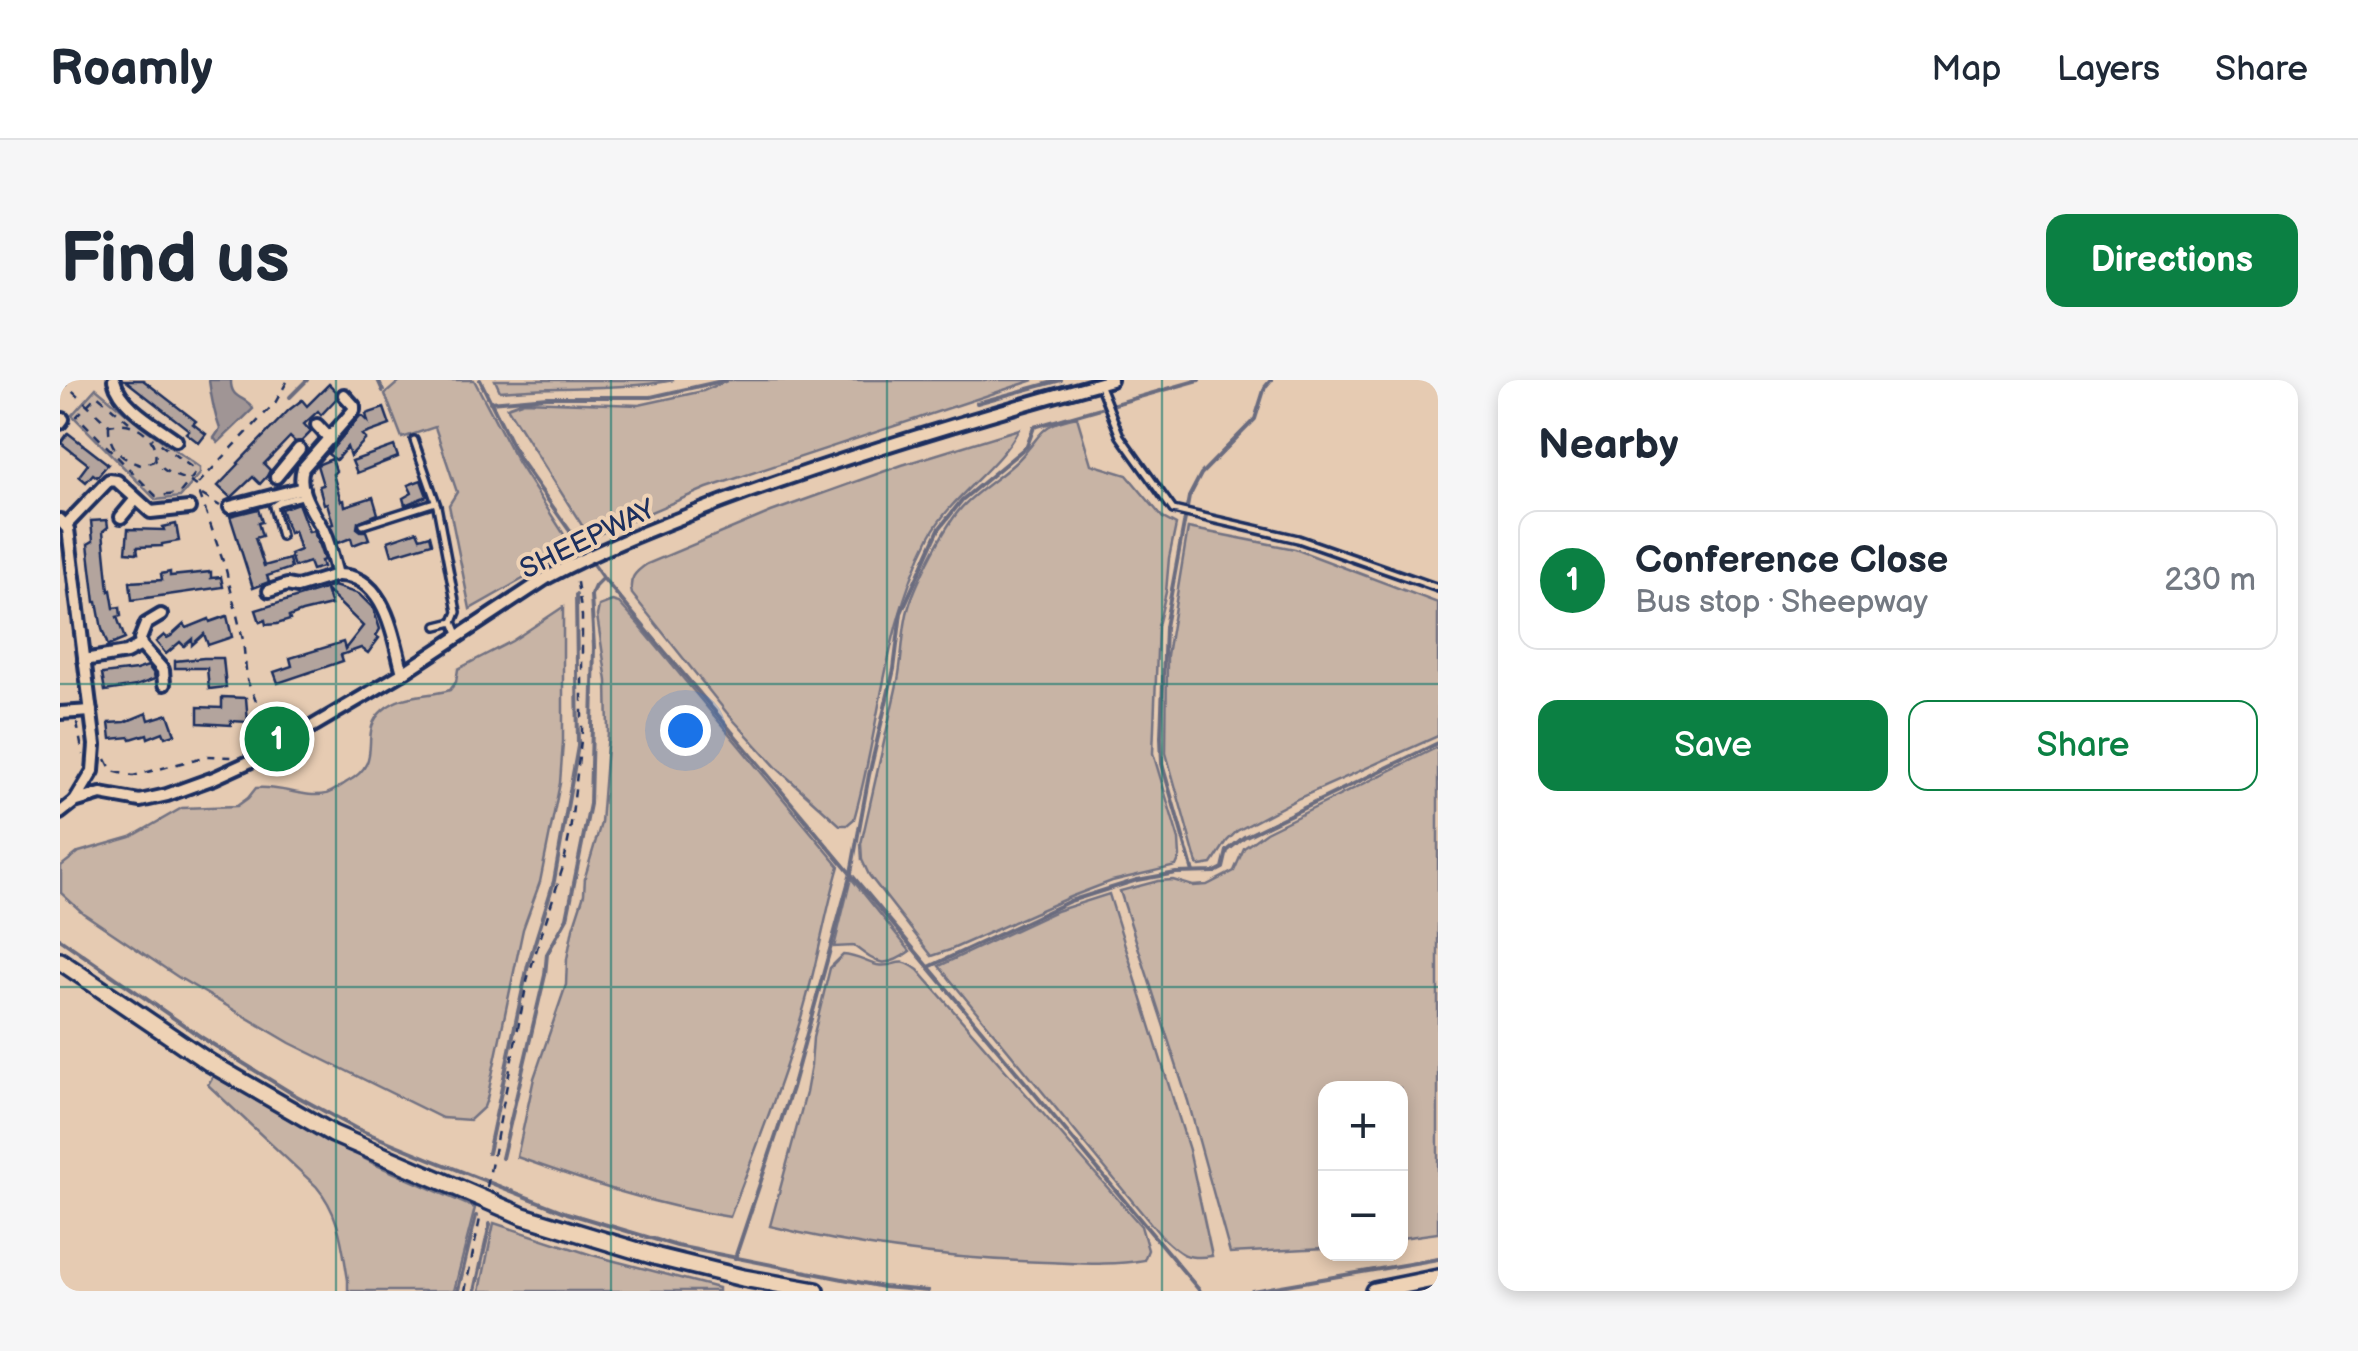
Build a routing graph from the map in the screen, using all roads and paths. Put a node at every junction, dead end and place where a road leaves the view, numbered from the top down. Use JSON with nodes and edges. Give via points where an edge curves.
{"nodes":[{"id":1,"x":61,"y":380,"type":"edge"},
{"id":2,"x":114,"y":380,"type":"edge"},
{"id":3,"x":288,"y":380,"type":"edge"},
{"id":4,"x":1105,"y":382,"type":"edge"},
{"id":5,"x":344,"y":395,"type":"dead end"},
{"id":6,"x":87,"y":403,"type":"junction"},
{"id":7,"x":132,"y":424,"type":"junction"},
{"id":8,"x":109,"y":425,"type":"junction"},
{"id":9,"x":317,"y":425,"type":"dead end"},
{"id":10,"x":146,"y":435,"type":"junction"},
{"id":11,"x":330,"y":439,"type":"junction"},
{"id":12,"x":176,"y":440,"type":"dead end"},
{"id":13,"x":414,"y":440,"type":"dead end"},
{"id":14,"x":299,"y":448,"type":"dead end"},
{"id":15,"x":155,"y":460,"type":"junction"},
{"id":16,"x":287,"y":464,"type":"junction"},
{"id":17,"x":302,"y":470,"type":"junction"},
{"id":18,"x":276,"y":477,"type":"dead end"},
{"id":19,"x":190,"y":481,"type":"junction"},
{"id":20,"x":196,"y":486,"type":"junction"},
{"id":21,"x":304,"y":491,"type":"junction"},
{"id":22,"x":200,"y":494,"type":"junction"},
{"id":23,"x":136,"y":499,"type":"junction"},
{"id":24,"x":435,"y":502,"type":"junction"},
{"id":25,"x":230,"y":507,"type":"joint"},
{"id":26,"x":190,"y":508,"type":"dead end"},
{"id":27,"x":121,"y":517,"type":"dead end"},
{"id":28,"x":380,"y":520,"type":"junction"},
{"id":29,"x":63,"y":523,"type":"edge"},
{"id":30,"x":362,"y":525,"type":"dead end"},
{"id":31,"x":383,"y":530,"type":"dead end"},
{"id":32,"x":282,"y":536,"type":"dead end"},
{"id":33,"x":573,"y":564,"type":"junction"},
{"id":34,"x":338,"y":575,"type":"junction"},
{"id":35,"x":1438,"y":588,"type":"edge"},
{"id":36,"x":270,"y":591,"type":"dead end"},
{"id":37,"x":161,"y":616,"type":"dead end"},
{"id":38,"x":453,"y":622,"type":"junction"},
{"id":39,"x":437,"y":626,"type":"dead end"},
{"id":40,"x":459,"y":636,"type":"junction"},
{"id":41,"x":142,"y":645,"type":"junction"},
{"id":42,"x":84,"y":660,"type":"junction"},
{"id":43,"x":403,"y":673,"type":"junction"},
{"id":44,"x":168,"y":676,"type":"dead end"},
{"id":45,"x":76,"y":712,"type":"junction"},
{"id":46,"x":91,"y":712,"type":"junction"},
{"id":47,"x":60,"y":713,"type":"edge"},
{"id":48,"x":94,"y":738,"type":"junction"},
{"id":49,"x":256,"y":750,"type":"junction"},
{"id":50,"x":238,"y":756,"type":"dead end"},
{"id":51,"x":83,"y":757,"type":"dead end"},
{"id":52,"x":74,"y":802,"type":"junction"},
{"id":53,"x":60,"y":813,"type":"edge"},
{"id":54,"x":60,"y":960,"type":"edge"},
{"id":55,"x":485,"y":1194,"type":"junction"},
{"id":56,"x":1438,"y":1278,"type":"edge"},
{"id":57,"x":465,"y":1291,"type":"edge"},
{"id":58,"x":816,"y":1291,"type":"edge"},
{"id":59,"x":1374,"y":1291,"type":"edge"}],
"edges":[{"from":1,"to":6,"type":"path"},
{"from":2,"to":12,"type":"street","via":[[126,402]]},
{"from":3,"to":20,"type":"path"},
{"from":4,"to":33,"type":"street","name":"SHEEPWAY","via":[[827,464]]},
{"from":4,"to":35,"type":"lane","via":[[1123,442],[1177,512],[1298,538]]},
{"from":5,"to":11,"type":"street","via":[[355,410]]},
{"from":6,"to":7,"type":"path","via":[[96,395]]},
{"from":6,"to":8,"type":"path"},
{"from":6,"to":19,"type":"path","via":[[77,417],[156,496],[177,494]]},
{"from":7,"to":8,"type":"path"},
{"from":7,"to":10,"type":"path"},
{"from":8,"to":15,"type":"path","via":[[110,442],[123,458],[141,465]]},
{"from":9,"to":11,"type":"street"},
{"from":10,"to":15,"type":"path"},
{"from":10,"to":19,"type":"path","via":[[194,468]]},
{"from":11,"to":17,"type":"street"},
{"from":13,"to":24,"type":"lane"},
{"from":14,"to":16,"type":"street"},
{"from":15,"to":19,"type":"path"},
{"from":16,"to":17,"type":"street"},
{"from":16,"to":18,"type":"street"},
{"from":17,"to":21,"type":"street"},
{"from":19,"to":20,"type":"path"},
{"from":20,"to":22,"type":"path"},
{"from":21,"to":25,"type":"street"},
{"from":21,"to":32,"type":"lane","via":[[273,506]]},
{"from":21,"to":34,"type":"street"},
{"from":22,"to":25,"type":"path"},
{"from":22,"to":49,"type":"path","via":[[261,712]]},
{"from":23,"to":26,"type":"street","via":[[154,513]]},
{"from":23,"to":27,"type":"street"},
{"from":23,"to":29,"type":"street","via":[[109,480]]},
{"from":24,"to":28,"type":"lane"},
{"from":24,"to":38,"type":"lane","via":[[457,612]]},
{"from":28,"to":30,"type":"lane"},
{"from":28,"to":31,"type":"lane"},
{"from":29,"to":42,"type":"street"},
{"from":33,"to":40,"type":"street","name":"SHEEPWAY"},
{"from":33,"to":55,"type":"path","via":[[582,616],[580,760],[563,867],[528,978]]},
{"from":34,"to":36,"type":"street","via":[[297,587],[286,580]]},
{"from":34,"to":43,"type":"street","via":[[361,581],[380,600]]},
{"from":37,"to":41,"type":"street","via":[[146,624]]},
{"from":38,"to":39,"type":"lane"},
{"from":38,"to":40,"type":"lane"},
{"from":40,"to":43,"type":"street","name":"SHEEPWAY"},
{"from":41,"to":42,"type":"street"},
{"from":41,"to":44,"type":"street"},
{"from":42,"to":46,"type":"street"},
{"from":43,"to":49,"type":"street","name":"SHEEPWAY"},
{"from":45,"to":46,"type":"street"},
{"from":45,"to":47,"type":"street"},
{"from":45,"to":51,"type":"path"},
{"from":46,"to":48,"type":"street"},
{"from":48,"to":50,"type":"path","via":[[102,738],[112,771],[124,775],[207,756]]},
{"from":48,"to":52,"type":"street","via":[[93,771]]},
{"from":49,"to":52,"type":"street","name":"SHEEPWAY","via":[[214,778],[166,795],[140,800],[102,794]]},
{"from":52,"to":53,"type":"street"},
{"from":54,"to":55,"type":"main road","via":[[210,1063],[333,1134]]},
{"from":55,"to":57,"type":"path"},
{"from":55,"to":58,"type":"main road","via":[[523,1216],[658,1257]]},
{"from":56,"to":59,"type":"main road"}]}
